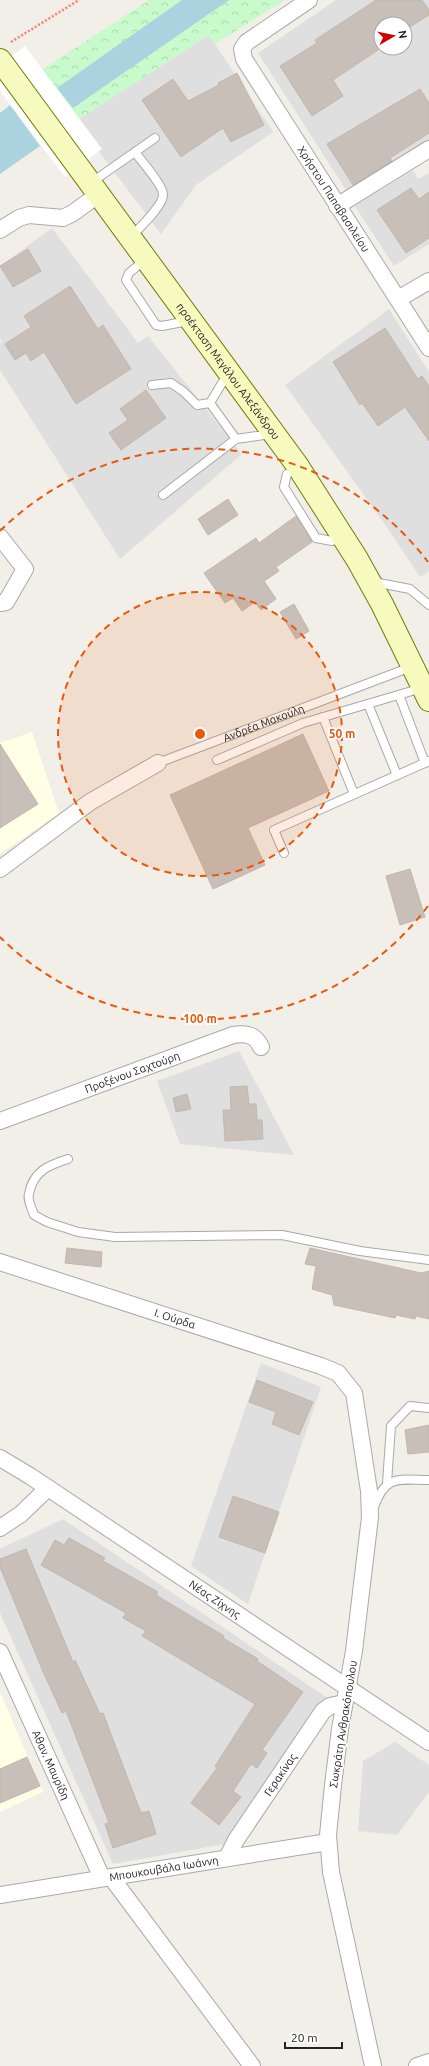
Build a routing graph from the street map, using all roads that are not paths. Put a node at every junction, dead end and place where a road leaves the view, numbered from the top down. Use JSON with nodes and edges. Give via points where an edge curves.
{"nodes":[{"id":1,"x":309,"y":0,"type":"edge"},
{"id":2,"x":3,"y":56,"type":"edge"},
{"id":3,"x":155,"y":138,"type":"dead end"},
{"id":4,"x":429,"y":150,"type":"edge"},
{"id":5,"x":135,"y":152,"type":"junction"},
{"id":6,"x":89,"y":181,"type":"junction"},
{"id":7,"x":338,"y":206,"type":"junction"},
{"id":8,"x":0,"y":230,"type":"edge"},
{"id":9,"x":131,"y":237,"type":"junction"},
{"id":10,"x":146,"y":258,"type":"junction"},
{"id":11,"x":429,"y":281,"type":"edge"},
{"id":12,"x":398,"y":299,"type":"junction"},
{"id":13,"x":192,"y":320,"type":"junction"},
{"id":14,"x":429,"y":348,"type":"edge"},
{"id":15,"x":230,"y":371,"type":"junction"},
{"id":16,"x":152,"y":385,"type":"dead end"},
{"id":17,"x":210,"y":403,"type":"junction"},
{"id":18,"x":275,"y":433,"type":"junction"},
{"id":19,"x":236,"y":439,"type":"junction"},
{"id":20,"x":286,"y":474,"type":"dead end"},
{"id":21,"x":163,"y":495,"type":"dead end"},
{"id":22,"x":0,"y":537,"type":"edge"},
{"id":23,"x":332,"y":541,"type":"dead end"},
{"id":24,"x":369,"y":581,"type":"junction"},
{"id":25,"x":0,"y":603,"type":"edge"},
{"id":26,"x":429,"y":605,"type":"edge"},
{"id":27,"x":414,"y":666,"type":"junction"},
{"id":28,"x":427,"y":691,"type":"edge"},
{"id":29,"x":399,"y":695,"type":"junction"},
{"id":30,"x":368,"y":704,"type":"junction"},
{"id":31,"x":323,"y":717,"type":"junction"},
{"id":32,"x":218,"y":760,"type":"dead end"},
{"id":33,"x":427,"y":762,"type":"edge"},
{"id":34,"x":158,"y":763,"type":"joint"},
{"id":35,"x":397,"y":775,"type":"junction"},
{"id":36,"x":354,"y":794,"type":"junction"},
{"id":37,"x":284,"y":853,"type":"dead end"},
{"id":38,"x":0,"y":869,"type":"edge"},
{"id":39,"x":261,"y":1047,"type":"dead end"},
{"id":40,"x":0,"y":1121,"type":"edge"},
{"id":41,"x":68,"y":1159,"type":"dead end"},
{"id":42,"x":429,"y":1260,"type":"edge"},
{"id":43,"x":0,"y":1262,"type":"edge"},
{"id":44,"x":347,"y":1382,"type":"joint"},
{"id":45,"x":429,"y":1408,"type":"edge"},
{"id":46,"x":0,"y":1458,"type":"edge"},
{"id":47,"x":429,"y":1480,"type":"edge"},
{"id":48,"x":387,"y":1483,"type":"junction"},
{"id":49,"x":48,"y":1488,"type":"junction"},
{"id":50,"x":370,"y":1517,"type":"junction"},
{"id":51,"x":0,"y":1528,"type":"edge"},
{"id":52,"x":0,"y":1652,"type":"edge"},
{"id":53,"x":346,"y":1696,"type":"junction"},
{"id":54,"x":429,"y":1742,"type":"edge"},
{"id":55,"x":328,"y":1842,"type":"junction"},
{"id":56,"x":227,"y":1858,"type":"junction"},
{"id":57,"x":106,"y":1878,"type":"junction"},
{"id":58,"x":0,"y":1895,"type":"edge"},
{"id":59,"x":429,"y":2062,"type":"edge"},
{"id":60,"x":252,"y":2066,"type":"edge"},
{"id":61,"x":373,"y":2066,"type":"edge"},
{"id":62,"x":417,"y":2066,"type":"edge"}],
"edges":[{"from":1,"to":7,"type":"street","name":"Χρήστου Παπαβασιλείου","via":[[247,42],[242,49],[247,66]]},
{"from":2,"to":6,"type":"main road","name":"προέκταση Μεγάλου Αλεξάνδρου"},
{"from":3,"to":5,"type":"lane"},
{"from":4,"to":7,"type":"street"},
{"from":5,"to":6,"type":"lane"},
{"from":5,"to":9,"type":"lane","via":[[162,189],[164,196]]},
{"from":6,"to":8,"type":"street","via":[[73,213],[63,218],[29,215]]},
{"from":6,"to":9,"type":"main road","name":"προέκταση Μεγάλου Αλεξάνδρου"},
{"from":7,"to":12,"type":"street","name":"Χρήστου Παπαβασιλείου"},
{"from":9,"to":10,"type":"main road","name":"προέκταση Μεγάλου Αλεξάνδρου"},
{"from":10,"to":13,"type":"main road","name":"προέκταση Μεγάλου Αλεξάνδρου"},
{"from":10,"to":13,"type":"lane","via":[[129,273],[126,280],[153,322],[162,326]]},
{"from":11,"to":12,"type":"street"},
{"from":12,"to":14,"type":"street","name":"Χρήστου Παπαβασιλείου"},
{"from":13,"to":15,"type":"main road","name":"προέκταση Μεγάλου Αλεξάνδρου"},
{"from":15,"to":17,"type":"lane"},
{"from":15,"to":18,"type":"main road","name":"προέκταση Μεγάλου Αλεξάνδρου"},
{"from":16,"to":17,"type":"lane","via":[[171,383],[196,405]]},
{"from":17,"to":19,"type":"lane"},
{"from":18,"to":19,"type":"lane"},
{"from":18,"to":24,"type":"main road","name":"προέκταση Μεγάλου Αλεξάνδρου","via":[[325,506]]},
{"from":19,"to":21,"type":"lane"},
{"from":20,"to":23,"type":"lane","via":[[284,487],[316,538]]},
{"from":22,"to":25,"type":"street","via":[[25,568],[6,602]]},
{"from":24,"to":26,"type":"lane","via":[[410,589]]},
{"from":24,"to":27,"type":"main road","name":"προέκταση Μεγάλου Αλεξάνδρου"},
{"from":27,"to":28,"type":"main road","name":"προέκταση Μεγάλου Αλεξάνδρου"},
{"from":27,"to":34,"type":"lane","name":"Ανδρέα Μακούλη"},
{"from":28,"to":29,"type":"lane"},
{"from":29,"to":30,"type":"lane"},
{"from":29,"to":33,"type":"lane"},
{"from":30,"to":31,"type":"lane"},
{"from":30,"to":35,"type":"lane"},
{"from":31,"to":32,"type":"lane","via":[[303,723]]},
{"from":31,"to":36,"type":"lane"},
{"from":33,"to":35,"type":"lane"},
{"from":34,"to":38,"type":"street","name":"Ανδρέα Μακούλη","via":[[90,802]]},
{"from":35,"to":36,"type":"lane"},
{"from":36,"to":37,"type":"lane","via":[[274,830]]},
{"from":39,"to":40,"type":"street","name":"Προξένου Σαχτούρη","via":[[258,1040],[248,1034],[233,1036]]},
{"from":41,"to":42,"type":"lane","via":[[48,1165],[36,1177],[28,1194],[34,1215],[78,1232],[115,1237],[282,1235],[360,1251]]},
{"from":43,"to":44,"type":"street","name":"Ι. Ούρδα","via":[[322,1366],[338,1373]]},
{"from":44,"to":50,"type":"street","name":"Σωκράτη Ανθρακόπουλου","via":[[354,1393],[357,1408],[369,1491]]},
{"from":45,"to":48,"type":"lane","via":[[410,1406],[391,1426]]},
{"from":46,"to":49,"type":"street","name":"Νέας Ζίχνης"},
{"from":47,"to":48,"type":"lane","via":[[398,1480]]},
{"from":48,"to":50,"type":"lane","via":[[379,1493]]},
{"from":49,"to":51,"type":"street","via":[[20,1514]]},
{"from":49,"to":53,"type":"street","name":"Νέας Ζίχνης"},
{"from":50,"to":53,"type":"street","name":"Σωκράτη Ανθρακόπουλου"},
{"from":52,"to":57,"type":"street","name":"Αθαν. Μαυρίδη"},
{"from":53,"to":54,"type":"street","name":"Νέας Ζίχνης"},
{"from":53,"to":55,"type":"street","name":"Σωκράτη Ανθρακόπουλου"},
{"from":53,"to":56,"type":"street","name":"Γερακίνας","via":[[323,1711],[236,1840]]},
{"from":55,"to":56,"type":"street","name":"Μπουκουβάλα Ιωάννη"},
{"from":55,"to":61,"type":"street","name":"Σωκράτη Ανθρακόπουλου","via":[[331,1872]]},
{"from":56,"to":57,"type":"street","name":"Μπουκουβάλα Ιωάννη"},
{"from":57,"to":58,"type":"street","name":"Μπουκουβάλα Ιωάννη"},
{"from":57,"to":60,"type":"street","name":"Αθαν. Μαυρίδη"},
{"from":59,"to":62,"type":"street"}]}
